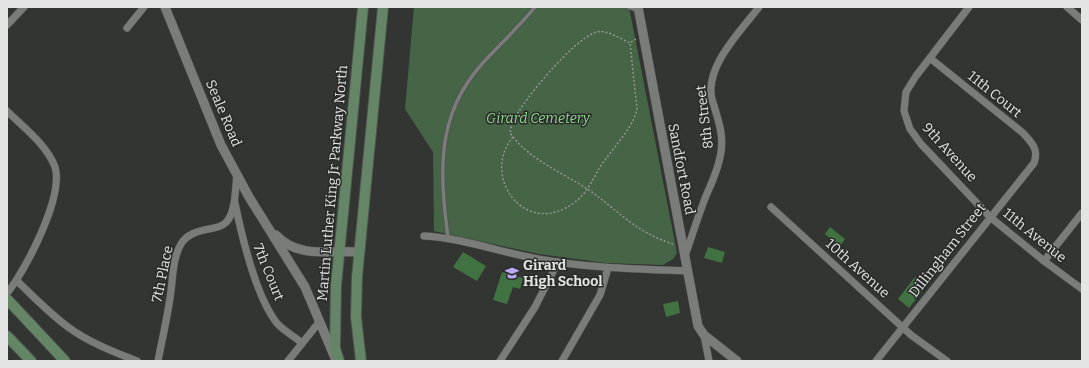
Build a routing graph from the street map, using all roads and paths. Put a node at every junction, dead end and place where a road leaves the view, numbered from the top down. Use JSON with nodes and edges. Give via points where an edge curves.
{"nodes":[{"id":1,"x":24,"y":7,"type":"edge"},
{"id":2,"x":144,"y":7,"type":"edge"},
{"id":3,"x":165,"y":7,"type":"edge"},
{"id":4,"x":363,"y":7,"type":"edge"},
{"id":5,"x":383,"y":7,"type":"edge"},
{"id":6,"x":535,"y":7,"type":"edge"},
{"id":7,"x":628,"y":7,"type":"edge"},
{"id":8,"x":759,"y":7,"type":"edge"},
{"id":9,"x":969,"y":7,"type":"edge"},
{"id":10,"x":1068,"y":7,"type":"edge"},
{"id":11,"x":638,"y":9,"type":"edge"},
{"id":12,"x":1082,"y":20,"type":"edge"},
{"id":13,"x":7,"y":25,"type":"edge"},
{"id":14,"x":128,"y":28,"type":"dead end"},
{"id":15,"x":643,"y":36,"type":"junction"},
{"id":16,"x":630,"y":43,"type":"junction"},
{"id":17,"x":930,"y":58,"type":"junction"},
{"id":18,"x":7,"y":111,"type":"edge"},
{"id":19,"x":513,"y":137,"type":"junction"},
{"id":20,"x":1037,"y":154,"type":"joint"},
{"id":21,"x":237,"y":175,"type":"junction"},
{"id":22,"x":588,"y":190,"type":"junction"},
{"id":23,"x":234,"y":197,"type":"junction"},
{"id":24,"x":771,"y":207,"type":"dead end"},
{"id":25,"x":1082,"y":213,"type":"edge"},
{"id":26,"x":990,"y":217,"type":"junction"},
{"id":27,"x":266,"y":226,"type":"junction"},
{"id":28,"x":424,"y":236,"type":"dead end"},
{"id":29,"x":448,"y":238,"type":"junction"},
{"id":30,"x":340,"y":250,"type":"junction"},
{"id":31,"x":359,"y":252,"type":"junction"},
{"id":32,"x":684,"y":252,"type":"junction"},
{"id":33,"x":1044,"y":261,"type":"junction"},
{"id":34,"x":558,"y":262,"type":"junction"},
{"id":35,"x":608,"y":268,"type":"junction"},
{"id":36,"x":687,"y":271,"type":"junction"},
{"id":37,"x":17,"y":281,"type":"junction"},
{"id":38,"x":1082,"y":289,"type":"edge"},
{"id":39,"x":7,"y":293,"type":"edge"},
{"id":40,"x":7,"y":299,"type":"edge"},
{"id":41,"x":320,"y":321,"type":"junction"},
{"id":42,"x":904,"y":327,"type":"junction"},
{"id":43,"x":704,"y":335,"type":"junction"},
{"id":44,"x":7,"y":336,"type":"edge"},
{"id":45,"x":302,"y":343,"type":"junction"},
{"id":46,"x":31,"y":361,"type":"edge"},
{"id":47,"x":64,"y":361,"type":"edge"},
{"id":48,"x":137,"y":361,"type":"edge"},
{"id":49,"x":158,"y":361,"type":"edge"},
{"id":50,"x":288,"y":361,"type":"edge"},
{"id":51,"x":338,"y":361,"type":"edge"},
{"id":52,"x":361,"y":361,"type":"edge"},
{"id":53,"x":500,"y":361,"type":"edge"},
{"id":54,"x":562,"y":361,"type":"edge"},
{"id":55,"x":709,"y":361,"type":"edge"},
{"id":56,"x":737,"y":361,"type":"edge"},
{"id":57,"x":876,"y":361,"type":"edge"},
{"id":58,"x":947,"y":361,"type":"edge"}],
"edges":[{"from":1,"to":13,"type":"street"},
{"from":2,"to":14,"type":"street"},
{"from":3,"to":21,"type":"street","name":"Seale Road","via":[[207,111]]},
{"from":4,"to":30,"type":"main road","name":"Martin Luther King Jr Parkway North"},
{"from":5,"to":31,"type":"main road"},
{"from":6,"to":29,"type":"lane","via":[[481,65],[452,111],[446,132],[443,165]]},
{"from":7,"to":11,"type":"lane"},
{"from":8,"to":32,"type":"street","name":"8th Street","via":[[716,64],[711,81],[712,98],[721,134],[721,152],[717,171]]},
{"from":9,"to":17,"type":"street","name":"9th Avenue"},
{"from":10,"to":12,"type":"street"},
{"from":11,"to":15,"type":"street","name":"Sandfort Road"},
{"from":15,"to":16,"type":"path"},
{"from":15,"to":32,"type":"street","name":"Sandfort Road"},
{"from":16,"to":19,"type":"path","via":[[604,32],[597,32],[586,38],[555,67],[523,106],[512,122],[510,133]]},
{"from":16,"to":22,"type":"path","via":[[637,109],[635,120],[603,163]]},
{"from":17,"to":20,"type":"street","name":"11th Court","via":[[1023,133]]},
{"from":17,"to":26,"type":"street","name":"9th Avenue","via":[[906,92],[904,111],[910,129]]},
{"from":18,"to":37,"type":"street","via":[[50,158],[54,165],[57,184],[53,201]]},
{"from":19,"to":22,"type":"path","via":[[516,142],[553,169]]},
{"from":19,"to":22,"type":"path","via":[[503,153],[502,173],[512,196],[521,207],[546,215],[559,212]]},
{"from":20,"to":26,"type":"street","name":"Dillingham Street","via":[[1034,163]]},
{"from":21,"to":23,"type":"street","name":"7th Place"},
{"from":21,"to":27,"type":"street","name":"Seale Road"},
{"from":22,"to":32,"type":"path","via":[[645,233]]},
{"from":23,"to":45,"type":"street","name":"7th Court","via":[[242,239],[260,292],[276,322]]},
{"from":23,"to":49,"type":"street","name":"7th Place","via":[[228,221],[223,225],[199,230],[185,238],[180,245]]},
{"from":24,"to":42,"type":"street","name":"10th Avenue"},
{"from":25,"to":33,"type":"street"},
{"from":26,"to":33,"type":"street","name":"11th Avenue"},
{"from":26,"to":42,"type":"street","name":"Dillingham Street"},
{"from":27,"to":30,"type":"street","name":"Seale Road","via":[[279,239],[303,252]]},
{"from":27,"to":41,"type":"street","name":"Seale Road","via":[[305,287]]},
{"from":28,"to":29,"type":"street"},
{"from":29,"to":34,"type":"street"},
{"from":30,"to":31,"type":"street","name":"Seale Road"},
{"from":30,"to":51,"type":"main road","name":"Martin Luther King Jr Parkway North","via":[[335,311]]},
{"from":31,"to":52,"type":"main road","via":[[356,316]]},
{"from":32,"to":36,"type":"street","name":"Sandfort Road"},
{"from":33,"to":38,"type":"street","name":"11th Avenue"},
{"from":34,"to":35,"type":"street"},
{"from":34,"to":53,"type":"street","via":[[535,308]]},
{"from":35,"to":36,"type":"street"},
{"from":35,"to":54,"type":"street","via":[[600,295]]},
{"from":36,"to":43,"type":"street","name":"Sandfort Road","via":[[698,326]]},
{"from":37,"to":39,"type":"street"},
{"from":37,"to":48,"type":"street","via":[[69,328]]},
{"from":40,"to":47,"type":"main road"},
{"from":41,"to":45,"type":"street"},
{"from":41,"to":51,"type":"street","name":"Seale Road"},
{"from":42,"to":57,"type":"street","name":"Dillingham Street"},
{"from":42,"to":58,"type":"street","name":"10th Avenue"},
{"from":43,"to":55,"type":"street"},
{"from":43,"to":56,"type":"street"},
{"from":44,"to":46,"type":"main road"},
{"from":45,"to":50,"type":"street"}]}
